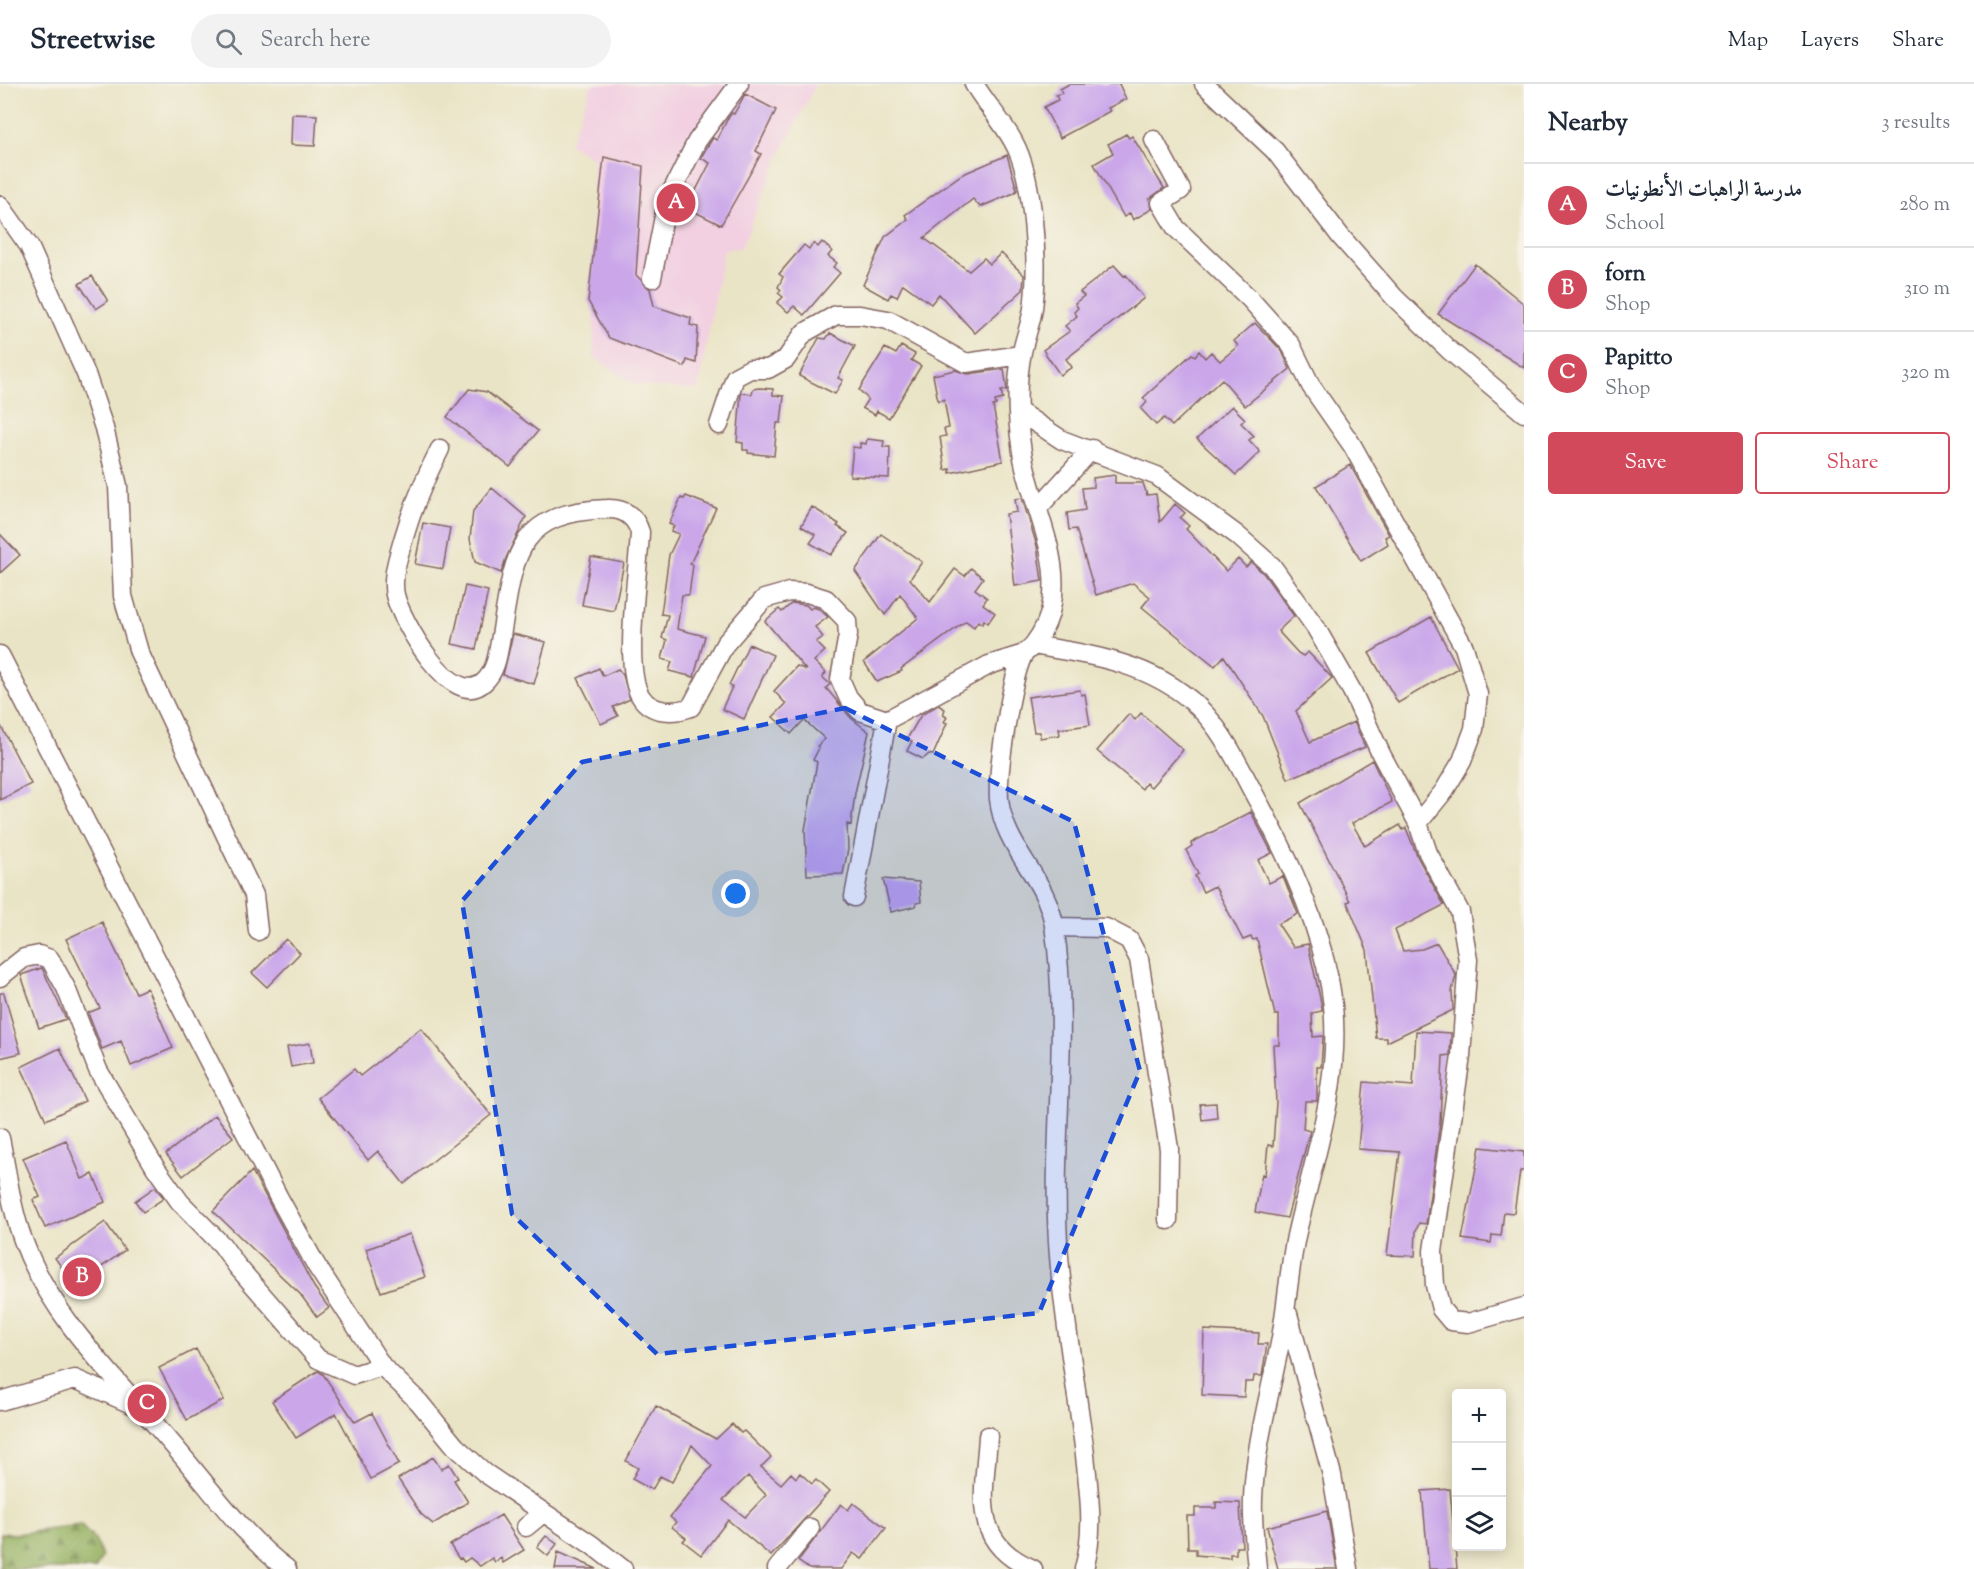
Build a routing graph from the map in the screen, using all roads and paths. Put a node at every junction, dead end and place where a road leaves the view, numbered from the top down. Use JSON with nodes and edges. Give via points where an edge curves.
{"nodes":[{"id":1,"x":739,"y":84,"type":"edge"},
{"id":2,"x":974,"y":84,"type":"edge"},
{"id":3,"x":1204,"y":84,"type":"edge"},
{"id":4,"x":1154,"y":140,"type":"dead end"},
{"id":5,"x":0,"y":205,"type":"edge"},
{"id":6,"x":652,"y":278,"type":"dead end"},
{"id":7,"x":1022,"y":355,"type":"junction"},
{"id":8,"x":1018,"y":411,"type":"junction"},
{"id":9,"x":1524,"y":413,"type":"edge"},
{"id":10,"x":719,"y":425,"type":"dead end"},
{"id":11,"x":440,"y":449,"type":"dead end"},
{"id":12,"x":1092,"y":449,"type":"junction"},
{"id":13,"x":1038,"y":508,"type":"junction"},
{"id":14,"x":1028,"y":650,"type":"junction"},
{"id":15,"x":0,"y":655,"type":"edge"},
{"id":16,"x":887,"y":720,"type":"junction"},
{"id":17,"x":1418,"y":823,"type":"junction"},
{"id":18,"x":854,"y":897,"type":"dead end"},
{"id":19,"x":1054,"y":927,"type":"junction"},
{"id":20,"x":258,"y":931,"type":"dead end"},
{"id":21,"x":0,"y":976,"type":"edge"},
{"id":22,"x":0,"y":1138,"type":"edge"},
{"id":23,"x":1168,"y":1220,"type":"dead end"},
{"id":24,"x":1286,"y":1306,"type":"junction"},
{"id":25,"x":1524,"y":1307,"type":"edge"},
{"id":26,"x":382,"y":1366,"type":"junction"},
{"id":27,"x":0,"y":1401,"type":"edge"},
{"id":28,"x":142,"y":1408,"type":"junction"},
{"id":29,"x":988,"y":1436,"type":"dead end"},
{"id":30,"x":543,"y":1513,"type":"junction"},
{"id":31,"x":526,"y":1527,"type":"dead end"},
{"id":32,"x":810,"y":1528,"type":"dead end"},
{"id":33,"x":287,"y":1569,"type":"edge"},
{"id":34,"x":623,"y":1569,"type":"edge"},
{"id":35,"x":777,"y":1569,"type":"edge"},
{"id":36,"x":1033,"y":1569,"type":"edge"},
{"id":37,"x":1084,"y":1569,"type":"edge"},
{"id":38,"x":1257,"y":1569,"type":"edge"},
{"id":39,"x":1348,"y":1569,"type":"edge"}],
"edges":[{"from":1,"to":6,"type":"street","via":[[697,141],[668,201]]},
{"from":2,"to":7,"type":"street","via":[[1014,142],[1026,171],[1035,287]]},
{"from":3,"to":9,"type":"street","via":[[1275,152],[1394,297]]},
{"from":4,"to":17,"type":"street","via":[[1181,190],[1161,203],[1176,228],[1250,299],[1291,345],[1311,386],[1352,445],[1464,647],[1478,694],[1474,729],[1450,781]]},
{"from":5,"to":20,"type":"street","via":[[29,246],[86,374],[118,486],[120,570],[128,618],[139,652],[254,896]]},
{"from":7,"to":8,"type":"street"},
{"from":7,"to":10,"type":"street","via":[[966,363],[888,320],[836,315],[804,333],[786,359],[768,369],[750,369],[735,377]]},
{"from":8,"to":12,"type":"street","via":[[1062,440]]},
{"from":8,"to":13,"type":"street","via":[[1021,447]]},
{"from":11,"to":16,"type":"street","via":[[417,495],[395,568],[394,593],[415,637],[454,683],[475,688],[494,669],[515,563],[526,539],[549,518],[614,508],[629,514],[640,532],[633,653],[641,698],[671,712],[691,707],[724,644],[764,599],[789,592],[807,593],[826,599],[847,621],[840,680],[848,697],[860,711]]},
{"from":12,"to":13,"type":"street"},
{"from":12,"to":17,"type":"street","via":[[1157,476],[1272,566],[1316,628],[1352,691]]},
{"from":13,"to":14,"type":"street","via":[[1048,547],[1053,598],[1049,618]]},
{"from":14,"to":16,"type":"street","via":[[989,664]]},
{"from":14,"to":19,"type":"street","via":[[1007,717],[999,795],[1002,819],[1036,876]]},
{"from":14,"to":24,"type":"street","via":[[1111,658],[1162,680],[1205,714],[1225,741],[1264,812],[1316,931],[1333,1007],[1334,1065],[1322,1140],[1296,1236]]},
{"from":15,"to":26,"type":"street","via":[[279,1198],[316,1265]]},
{"from":16,"to":18,"type":"street"},
{"from":17,"to":25,"type":"street","via":[[1428,853],[1460,912],[1468,960],[1461,1056],[1433,1251],[1435,1285],[1441,1309],[1451,1322],[1468,1323]]},
{"from":19,"to":23,"type":"street","via":[[1106,928],[1129,940],[1139,959],[1169,1149]]},
{"from":19,"to":37,"type":"street","via":[[1060,993],[1057,1209],[1069,1341],[1092,1512],[1092,1534]]},
{"from":21,"to":26,"type":"street","via":[[24,958],[39,955],[50,960],[66,988],[98,1070],[180,1202],[222,1245],[318,1359],[354,1376]]},
{"from":22,"to":28,"type":"street","via":[[16,1218],[33,1263],[81,1338]]},
{"from":24,"to":38,"type":"street","via":[[1252,1499]]},
{"from":24,"to":39,"type":"street","via":[[1332,1475]]},
{"from":26,"to":30,"type":"street","via":[[419,1402],[455,1446],[485,1473]]},
{"from":27,"to":28,"type":"street","via":[[75,1379]]},
{"from":28,"to":33,"type":"street","via":[[264,1552]]},
{"from":29,"to":36,"type":"street","via":[[983,1516],[1004,1552]]},
{"from":30,"to":31,"type":"street"},
{"from":30,"to":34,"type":"street"},
{"from":32,"to":35,"type":"street"}]}
